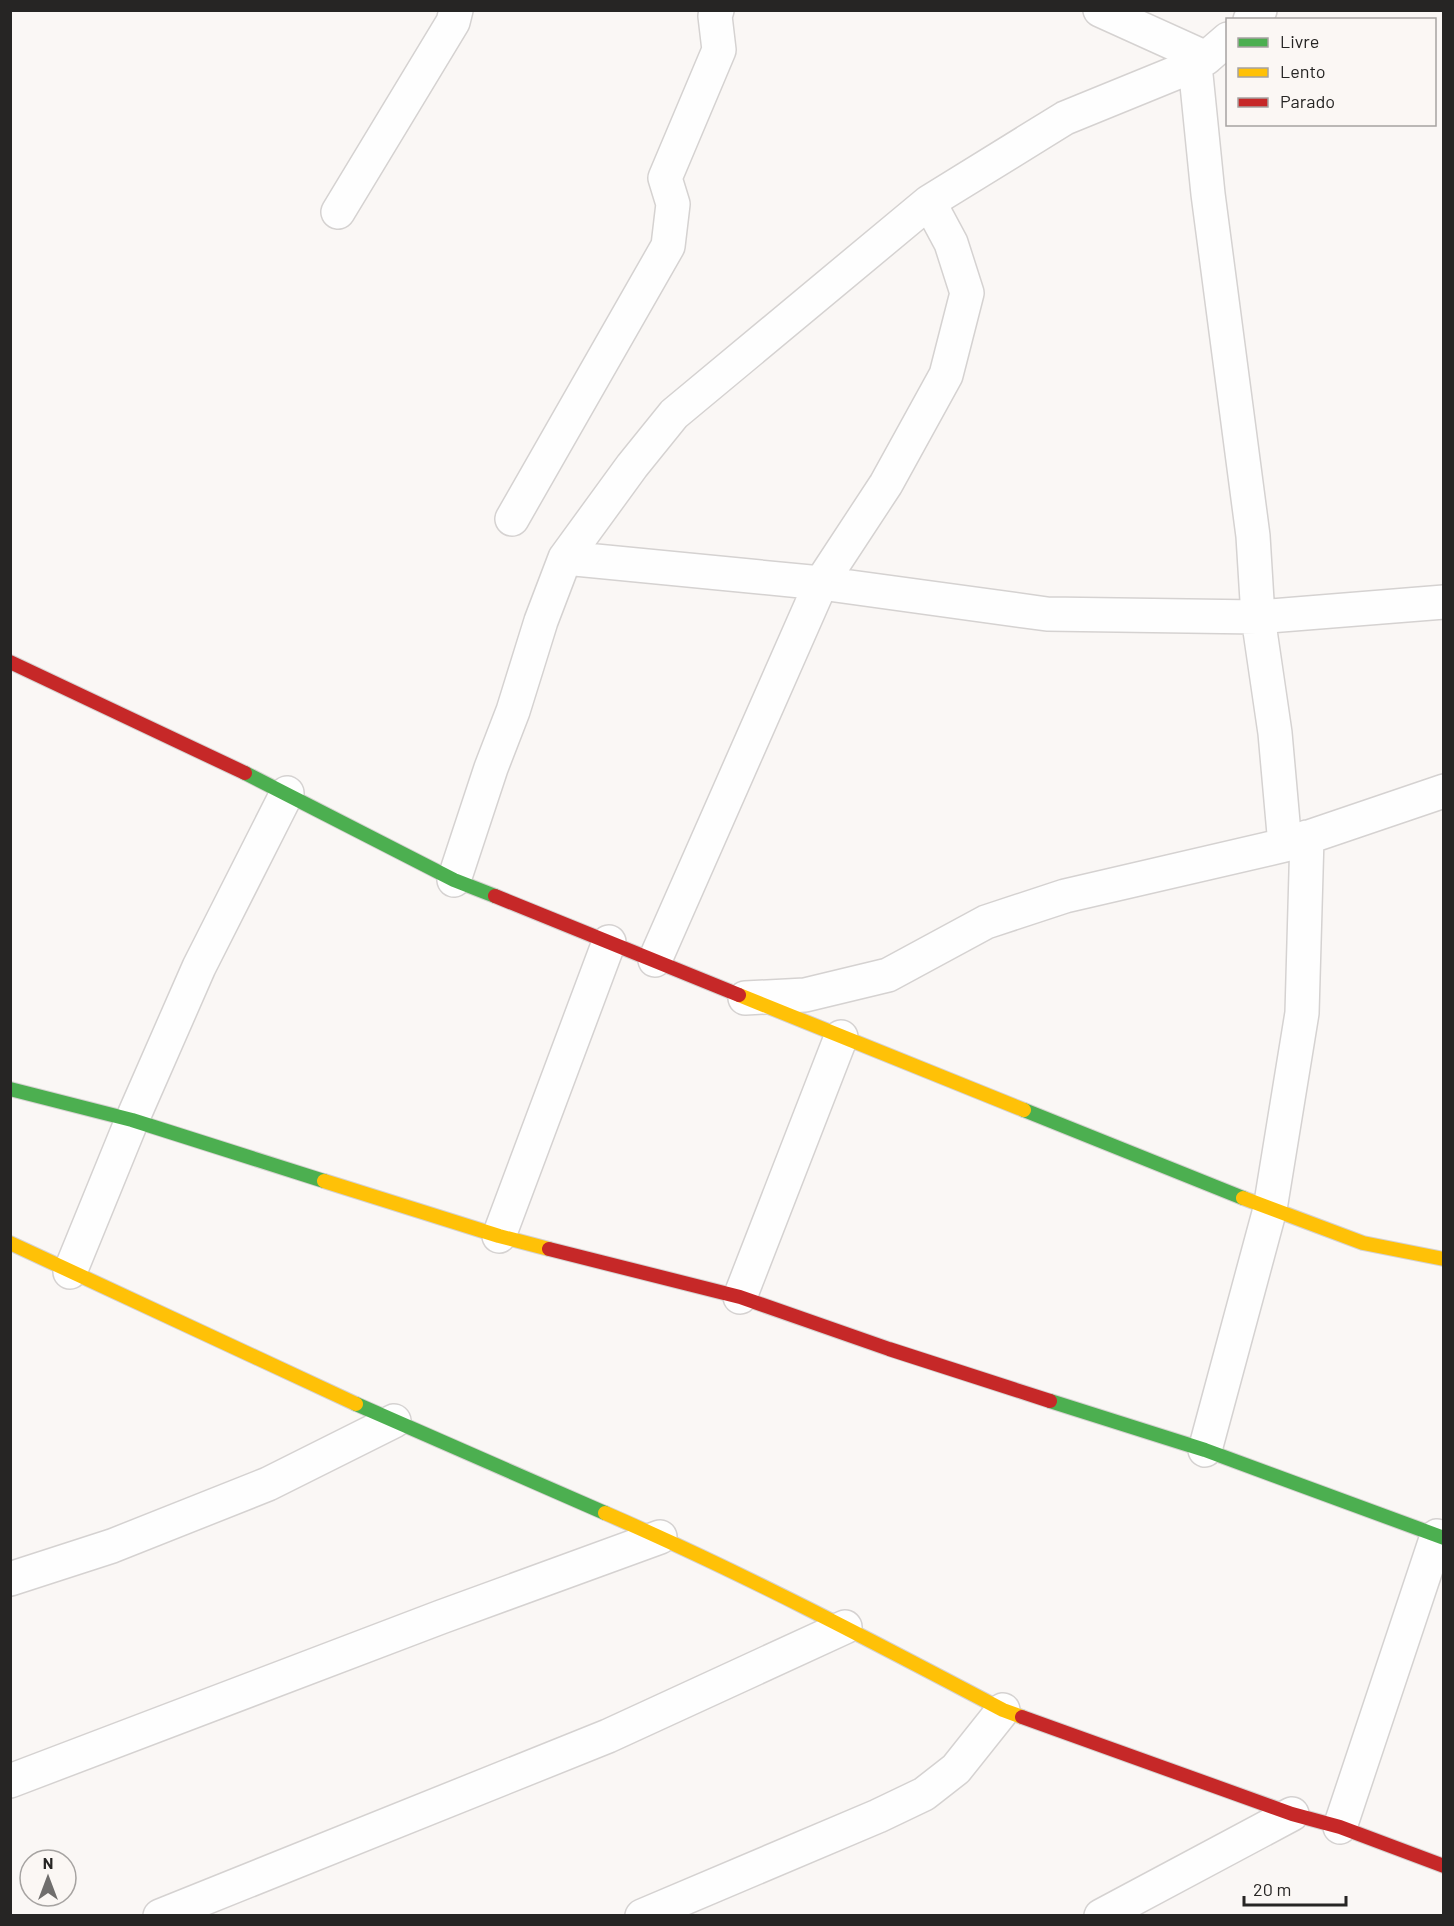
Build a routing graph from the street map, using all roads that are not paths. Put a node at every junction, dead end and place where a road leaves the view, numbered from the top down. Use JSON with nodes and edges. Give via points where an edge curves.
{"nodes":[{"id":1,"x":456,"y":10,"type":"edge"},
{"id":2,"x":1100,"y":10,"type":"edge"},
{"id":3,"x":710,"y":12,"type":"edge"},
{"id":4,"x":1210,"y":54,"type":"edge"},
{"id":5,"x":929,"y":202,"type":"junction"},
{"id":6,"x":338,"y":212,"type":"dead end"},
{"id":7,"x":512,"y":519,"type":"dead end"},
{"id":8,"x":565,"y":558,"type":"junction"},
{"id":9,"x":821,"y":583,"type":"junction"},
{"id":10,"x":1443,"y":602,"type":"edge"},
{"id":11,"x":1258,"y":617,"type":"junction"},
{"id":12,"x":10,"y":662,"type":"edge"},
{"id":13,"x":1443,"y":791,"type":"edge"},
{"id":14,"x":287,"y":793,"type":"junction"},
{"id":15,"x":1296,"y":841,"type":"junction"},
{"id":16,"x":454,"y":880,"type":"junction"},
{"id":17,"x":609,"y":942,"type":"junction"},
{"id":18,"x":655,"y":960,"type":"junction"},
{"id":19,"x":745,"y":999,"type":"junction"},
{"id":20,"x":841,"y":1037,"type":"junction"},
{"id":21,"x":10,"y":1089,"type":"edge"},
{"id":22,"x":132,"y":1120,"type":"junction"},
{"id":23,"x":1270,"y":1209,"type":"junction"},
{"id":24,"x":499,"y":1236,"type":"junction"},
{"id":25,"x":10,"y":1243,"type":"edge"},
{"id":26,"x":1443,"y":1259,"type":"edge"},
{"id":27,"x":70,"y":1272,"type":"junction"},
{"id":28,"x":740,"y":1298,"type":"junction"},
{"id":29,"x":394,"y":1421,"type":"junction"},
{"id":30,"x":1205,"y":1450,"type":"junction"},
{"id":31,"x":660,"y":1537,"type":"junction"},
{"id":32,"x":1440,"y":1537,"type":"edge"},
{"id":33,"x":10,"y":1579,"type":"edge"},
{"id":34,"x":845,"y":1627,"type":"junction"},
{"id":35,"x":1003,"y":1710,"type":"junction"},
{"id":36,"x":10,"y":1781,"type":"edge"},
{"id":37,"x":1292,"y":1814,"type":"junction"},
{"id":38,"x":1340,"y":1827,"type":"junction"},
{"id":39,"x":1443,"y":1866,"type":"edge"},
{"id":40,"x":160,"y":1916,"type":"edge"},
{"id":41,"x":642,"y":1916,"type":"edge"},
{"id":42,"x":1101,"y":1916,"type":"edge"}],
"edges":[{"from":1,"to":6,"type":"street","via":[[453,22]]},
{"from":2,"to":4,"type":"street"},
{"from":3,"to":7,"type":"street","via":[[719,50],[665,178],[673,204],[668,246]]},
{"from":4,"to":5,"type":"street","via":[[1065,118]]},
{"from":4,"to":11,"type":"street","via":[[1208,194],[1253,536]]},
{"from":5,"to":8,"type":"street","via":[[674,414]]},
{"from":5,"to":9,"type":"street","via":[[951,243],[967,293],[946,375],[886,484]]},
{"from":8,"to":9,"type":"street"},
{"from":8,"to":16,"type":"street"},
{"from":9,"to":11,"type":"street","via":[[1047,614]]},
{"from":9,"to":18,"type":"street"},
{"from":10,"to":11,"type":"street"},
{"from":11,"to":15,"type":"street"},
{"from":12,"to":14,"type":"street"},
{"from":13,"to":15,"type":"street"},
{"from":14,"to":16,"type":"street"},
{"from":14,"to":22,"type":"street","via":[[199,966]]},
{"from":15,"to":19,"type":"street","via":[[1065,896],[997,918],[888,975],[806,994]]},
{"from":15,"to":23,"type":"street","via":[[1302,1013]]},
{"from":16,"to":17,"type":"street"},
{"from":17,"to":18,"type":"street"},
{"from":17,"to":24,"type":"street"},
{"from":18,"to":19,"type":"street"},
{"from":19,"to":20,"type":"street"},
{"from":20,"to":23,"type":"street"},
{"from":20,"to":28,"type":"street"},
{"from":21,"to":22,"type":"street"},
{"from":22,"to":24,"type":"street"},
{"from":22,"to":27,"type":"street"},
{"from":23,"to":26,"type":"street","via":[[1363,1243]]},
{"from":23,"to":30,"type":"street"},
{"from":24,"to":28,"type":"street"},
{"from":25,"to":27,"type":"street"},
{"from":27,"to":29,"type":"street"},
{"from":28,"to":30,"type":"street"},
{"from":29,"to":31,"type":"street"},
{"from":29,"to":33,"type":"street","via":[[268,1484],[112,1546]]},
{"from":30,"to":32,"type":"street"},
{"from":31,"to":34,"type":"street"},
{"from":31,"to":36,"type":"street"},
{"from":32,"to":38,"type":"street"},
{"from":34,"to":35,"type":"street"},
{"from":34,"to":40,"type":"street","via":[[608,1736]]},
{"from":35,"to":37,"type":"street"},
{"from":35,"to":41,"type":"street","via":[[956,1769],[924,1794]]},
{"from":37,"to":38,"type":"street"},
{"from":37,"to":42,"type":"street"},
{"from":38,"to":39,"type":"street"}]}
